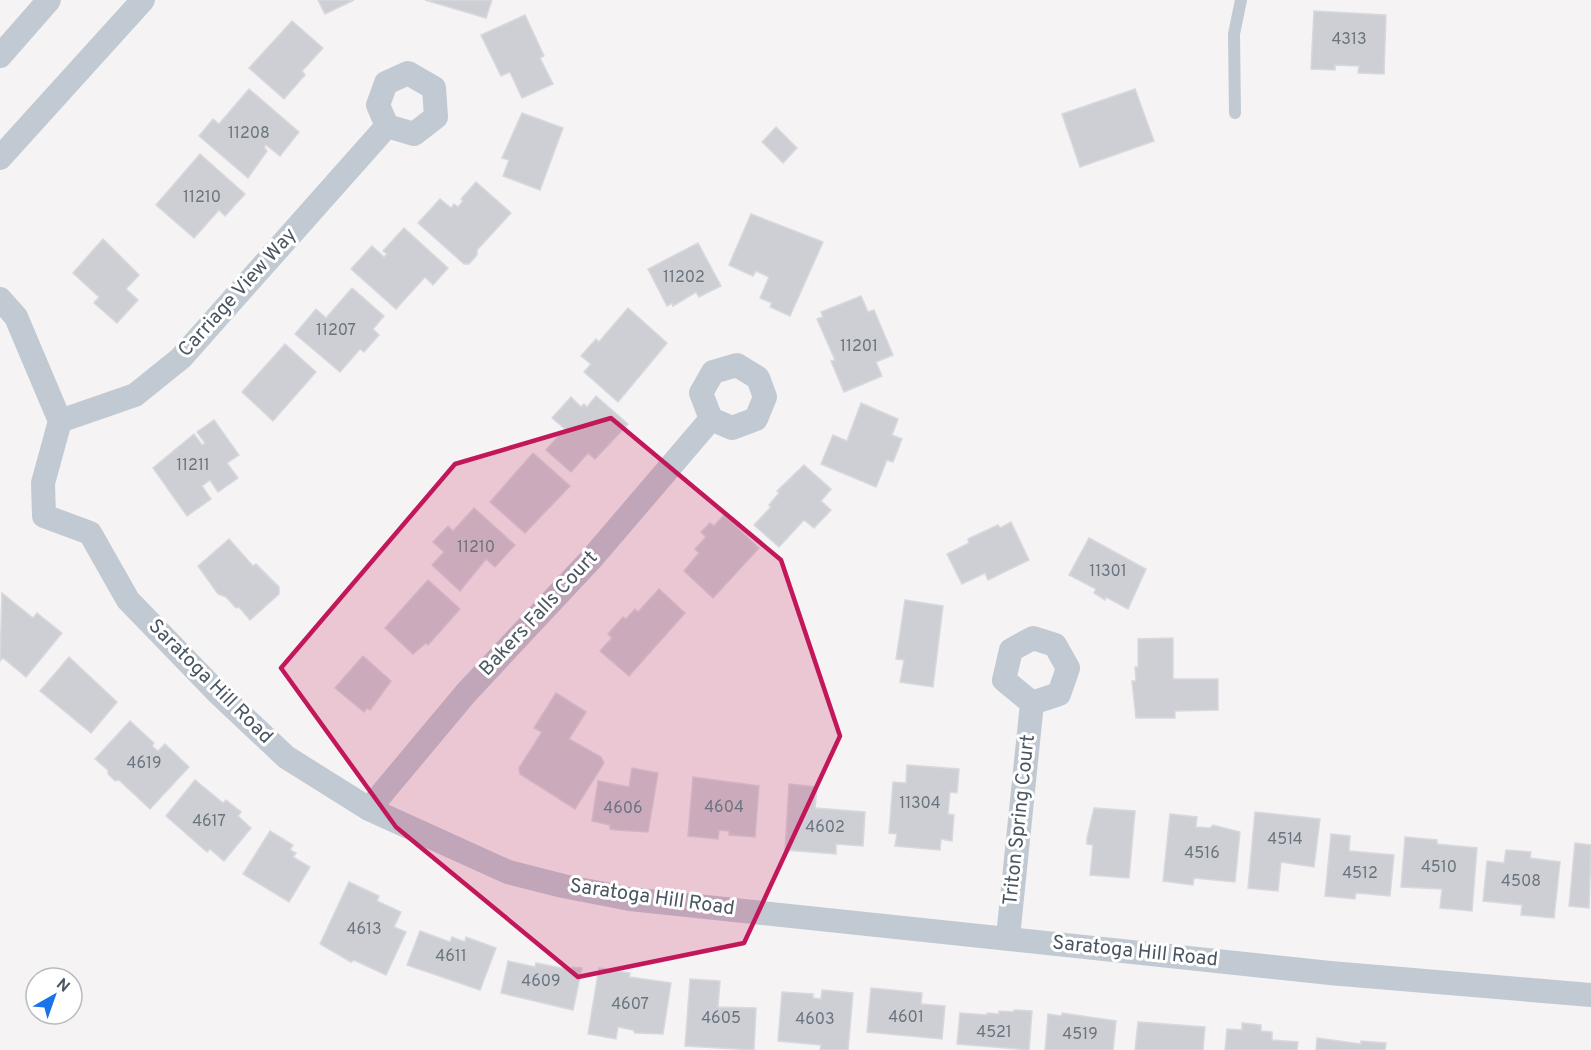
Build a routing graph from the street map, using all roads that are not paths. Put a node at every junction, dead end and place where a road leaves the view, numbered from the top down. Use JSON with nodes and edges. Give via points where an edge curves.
{"nodes":[{"id":1,"x":49,"y":0,"type":"edge"},
{"id":2,"x":143,"y":0,"type":"edge"},
{"id":3,"x":1241,"y":0,"type":"edge"},
{"id":4,"x":0,"y":56,"type":"edge"},
{"id":5,"x":1234,"y":113,"type":"dead end"},
{"id":6,"x":387,"y":126,"type":"dead end"},
{"id":7,"x":0,"y":158,"type":"edge"},
{"id":8,"x":0,"y":299,"type":"edge"},
{"id":9,"x":711,"y":419,"type":"dead end"},
{"id":10,"x":60,"y":421,"type":"junction"},
{"id":11,"x":1032,"y":704,"type":"dead end"},
{"id":12,"x":369,"y":808,"type":"junction"},
{"id":13,"x":1008,"y":937,"type":"junction"},
{"id":14,"x":1591,"y":995,"type":"edge"}],
"edges":[{"from":1,"to":4,"type":"street"},
{"from":2,"to":7,"type":"street"},
{"from":3,"to":5,"type":"lane","via":[[1234,34]]},
{"from":6,"to":10,"type":"street","name":"Carriage View Way","via":[[181,358],[135,395]]},
{"from":8,"to":10,"type":"street","via":[[16,317]]},
{"from":9,"to":12,"type":"street","name":"Bakers Falls Court","via":[[593,557],[466,693]]},
{"from":10,"to":12,"type":"street","name":"Saratoga Hill Road","via":[[44,483],[44,516],[90,533],[128,600],[217,692],[286,757]]},
{"from":11,"to":13,"type":"street","name":"Triton Spring Court"},
{"from":12,"to":13,"type":"street","name":"Saratoga Hill Road","via":[[508,872],[563,886],[630,899]]},
{"from":13,"to":14,"type":"street","name":"Saratoga Hill Road","via":[[1307,971]]}]}
